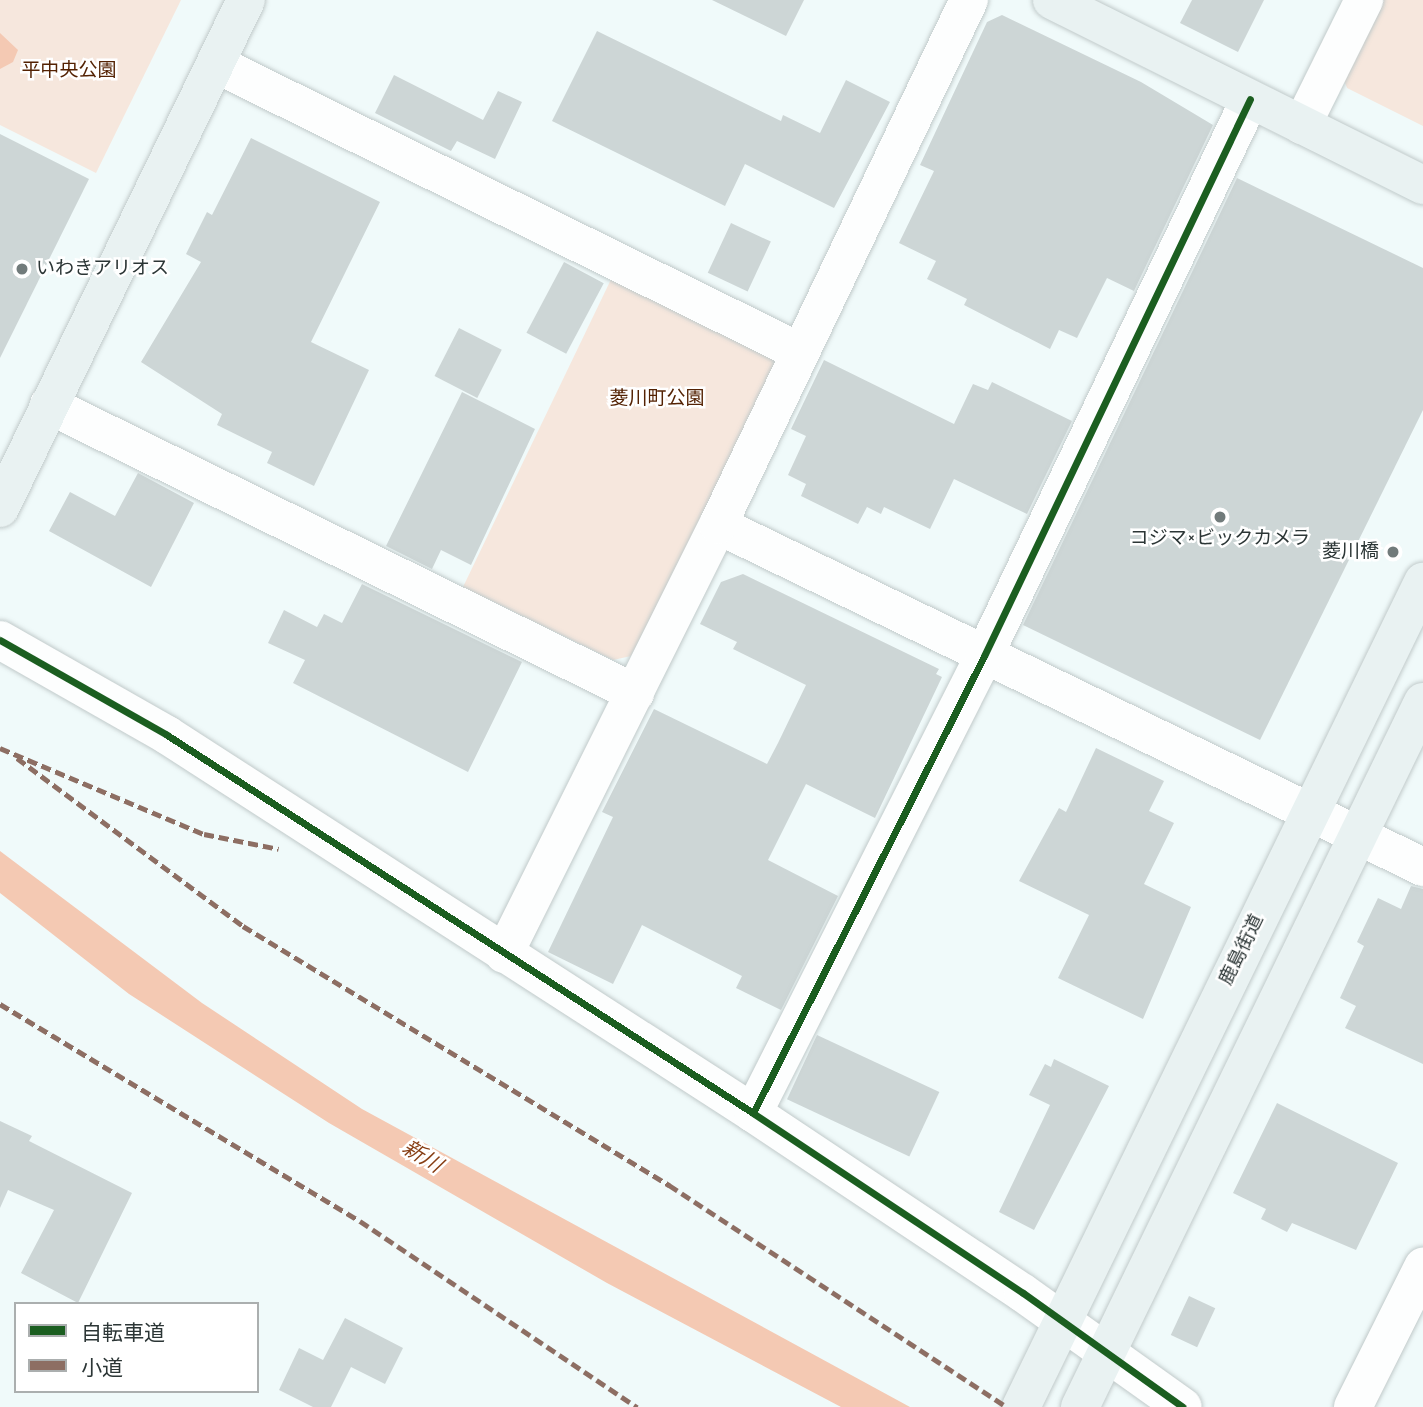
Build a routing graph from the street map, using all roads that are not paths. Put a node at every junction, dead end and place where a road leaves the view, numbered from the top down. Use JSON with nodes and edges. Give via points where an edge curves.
{"nodes":[{"id":1,"x":246,"y":0,"type":"edge"},
{"id":2,"x":970,"y":0,"type":"edge"},
{"id":3,"x":1052,"y":0,"type":"edge"},
{"id":4,"x":1364,"y":0,"type":"edge"},
{"id":5,"x":216,"y":64,"type":"junction"},
{"id":6,"x":1250,"y":99,"type":"junction"},
{"id":7,"x":1301,"y":125,"type":"junction"},
{"id":8,"x":1423,"y":185,"type":"edge"},
{"id":9,"x":800,"y":352,"type":"junction"},
{"id":10,"x":49,"y":405,"type":"junction"},
{"id":11,"x":0,"y":508,"type":"edge"},
{"id":12,"x":718,"y":525,"type":"junction"},
{"id":13,"x":1423,"y":582,"type":"edge"},
{"id":14,"x":0,"y":640,"type":"edge"},
{"id":15,"x":984,"y":656,"type":"junction"},
{"id":16,"x":635,"y":693,"type":"junction"},
{"id":17,"x":1423,"y":702,"type":"edge"},
{"id":18,"x":1308,"y":812,"type":"junction"},
{"id":19,"x":1358,"y":836,"type":"junction"},
{"id":20,"x":1423,"y":867,"type":"edge"},
{"id":21,"x":504,"y":954,"type":"junction"},
{"id":22,"x":753,"y":1113,"type":"junction"},
{"id":23,"x":1423,"y":1267,"type":"edge"},
{"id":24,"x":1064,"y":1321,"type":"junction"},
{"id":25,"x":1107,"y":1352,"type":"junction"},
{"id":26,"x":1021,"y":1407,"type":"edge"},
{"id":27,"x":1080,"y":1407,"type":"edge"},
{"id":28,"x":1183,"y":1407,"type":"edge"},
{"id":29,"x":1353,"y":1407,"type":"edge"}],
"edges":[{"from":1,"to":5,"type":"street"},
{"from":2,"to":9,"type":"street"},
{"from":3,"to":6,"type":"street"},
{"from":4,"to":7,"type":"street"},
{"from":5,"to":9,"type":"street"},
{"from":5,"to":10,"type":"street"},
{"from":6,"to":7,"type":"street"},
{"from":6,"to":15,"type":"street"},
{"from":7,"to":8,"type":"street"},
{"from":9,"to":12,"type":"street"},
{"from":10,"to":11,"type":"street"},
{"from":10,"to":16,"type":"street"},
{"from":12,"to":15,"type":"street"},
{"from":12,"to":16,"type":"street"},
{"from":13,"to":18,"type":"street","name":"鹿島街道"},
{"from":14,"to":21,"type":"street","via":[[167,735]]},
{"from":15,"to":18,"type":"street"},
{"from":15,"to":22,"type":"street"},
{"from":16,"to":21,"type":"street"},
{"from":17,"to":19,"type":"street"},
{"from":18,"to":19,"type":"street"},
{"from":18,"to":24,"type":"street","name":"鹿島街道"},
{"from":19,"to":20,"type":"street"},
{"from":19,"to":25,"type":"street"},
{"from":21,"to":22,"type":"street"},
{"from":22,"to":24,"type":"street"},
{"from":23,"to":29,"type":"street"},
{"from":24,"to":25,"type":"street"},
{"from":24,"to":26,"type":"street"},
{"from":25,"to":27,"type":"street"},
{"from":25,"to":28,"type":"street"}]}
